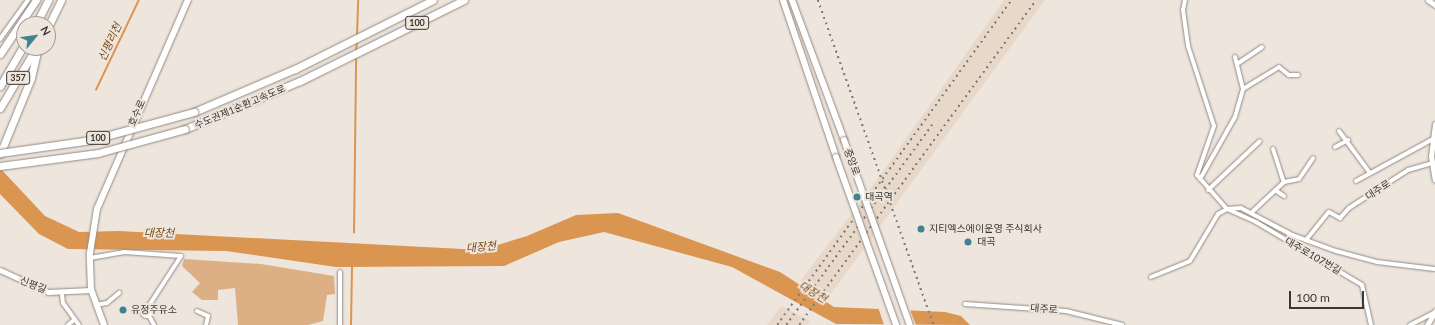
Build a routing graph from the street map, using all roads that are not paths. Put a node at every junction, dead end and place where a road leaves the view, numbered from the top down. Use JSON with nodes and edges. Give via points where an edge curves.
{"nodes":[{"id":1,"x":28,"y":0,"type":"edge"},
{"id":2,"x":36,"y":0,"type":"edge"},
{"id":3,"x":48,"y":0,"type":"edge"},
{"id":4,"x":61,"y":0,"type":"edge"},
{"id":5,"x":188,"y":0,"type":"edge"},
{"id":6,"x":433,"y":0,"type":"edge"},
{"id":7,"x":464,"y":0,"type":"edge"},
{"id":8,"x":783,"y":0,"type":"edge"},
{"id":9,"x":792,"y":0,"type":"edge"},
{"id":10,"x":1185,"y":0,"type":"edge"},
{"id":11,"x":1428,"y":0,"type":"edge"},
{"id":12,"x":1435,"y":5,"type":"edge"},
{"id":13,"x":40,"y":16,"type":"edge"},
{"id":14,"x":53,"y":16,"type":"edge"},
{"id":15,"x":0,"y":39,"type":"edge"},
{"id":16,"x":1262,"y":47,"type":"dead end"},
{"id":17,"x":0,"y":54,"type":"edge"},
{"id":18,"x":18,"y":56,"type":"edge"},
{"id":19,"x":32,"y":56,"type":"edge"},
{"id":20,"x":34,"y":56,"type":"edge"},
{"id":21,"x":1235,"y":57,"type":"dead end"},
{"id":22,"x":1237,"y":64,"type":"junction"},
{"id":23,"x":1298,"y":75,"type":"dead end"},
{"id":24,"x":0,"y":86,"type":"edge"},
{"id":25,"x":1243,"y":89,"type":"junction"},
{"id":26,"x":0,"y":108,"type":"edge"},
{"id":27,"x":1435,"y":124,"type":"edge"},
{"id":28,"x":1339,"y":131,"type":"dead end"},
{"id":29,"x":1433,"y":138,"type":"junction"},
{"id":30,"x":1348,"y":140,"type":"junction"},
{"id":31,"x":1260,"y":141,"type":"dead end"},
{"id":32,"x":1335,"y":147,"type":"dead end"},
{"id":33,"x":1273,"y":149,"type":"dead end"},
{"id":34,"x":0,"y":153,"type":"edge"},
{"id":35,"x":1313,"y":158,"type":"dead end"},
{"id":36,"x":1432,"y":163,"type":"junction"},
{"id":37,"x":0,"y":166,"type":"edge"},
{"id":38,"x":1370,"y":173,"type":"junction"},
{"id":39,"x":1200,"y":179,"type":"junction"},
{"id":40,"x":1435,"y":180,"type":"edge"},
{"id":41,"x":1356,"y":181,"type":"dead end"},
{"id":42,"x":1284,"y":182,"type":"junction"},
{"id":43,"x":1208,"y":190,"type":"junction"},
{"id":44,"x":1275,"y":190,"type":"junction"},
{"id":45,"x":1284,"y":196,"type":"dead end"},
{"id":46,"x":1227,"y":209,"type":"junction"},
{"id":47,"x":1329,"y":212,"type":"joint"},
{"id":48,"x":1251,"y":213,"type":"junction"},
{"id":49,"x":1306,"y":240,"type":"junction"},
{"id":50,"x":90,"y":256,"type":"junction"},
{"id":51,"x":1435,"y":269,"type":"edge"},
{"id":52,"x":0,"y":270,"type":"edge"},
{"id":53,"x":340,"y":272,"type":"dead end"},
{"id":54,"x":1151,"y":277,"type":"dead end"},
{"id":55,"x":91,"y":290,"type":"junction"},
{"id":56,"x":119,"y":293,"type":"dead end"},
{"id":57,"x":62,"y":294,"type":"junction"},
{"id":58,"x":965,"y":304,"type":"dead end"},
{"id":59,"x":96,"y":306,"type":"junction"},
{"id":60,"x":148,"y":307,"type":"junction"},
{"id":61,"x":197,"y":311,"type":"dead end"},
{"id":62,"x":1435,"y":311,"type":"edge"},
{"id":63,"x":148,"y":314,"type":"junction"},
{"id":64,"x":74,"y":320,"type":"junction"},
{"id":65,"x":68,"y":325,"type":"edge"},
{"id":66,"x":79,"y":325,"type":"edge"},
{"id":67,"x":104,"y":325,"type":"edge"},
{"id":68,"x":154,"y":325,"type":"edge"},
{"id":69,"x":206,"y":325,"type":"edge"},
{"id":70,"x":340,"y":325,"type":"edge"},
{"id":71,"x":896,"y":325,"type":"edge"},
{"id":72,"x":910,"y":325,"type":"edge"},
{"id":73,"x":1122,"y":325,"type":"edge"},
{"id":74,"x":1371,"y":325,"type":"edge"},
{"id":75,"x":1410,"y":325,"type":"edge"},
{"id":76,"x":1427,"y":325,"type":"edge"}],
"edges":[{"from":1,"to":15,"type":"street"},
{"from":2,"to":17,"type":"highway"},
{"from":3,"to":13,"type":"highway"},
{"from":4,"to":14,"type":"highway"},
{"from":5,"to":50,"type":"main road","name":"호수로","via":[[112,167],[93,228]]},
{"from":6,"to":34,"type":"highway","name":"수도권제1순환고속도로","number":"100","bridge":true,"via":[[342,45],[194,112],[91,140]]},
{"from":7,"to":37,"type":"highway","name":"수도권제1순환고속도로","number":"100","bridge":true,"via":[[293,84],[185,129],[98,153]]},
{"from":8,"to":71,"type":"main road","name":"중앙로","bridge":true},
{"from":9,"to":72,"type":"main road","name":"중앙로","bridge":true},
{"from":10,"to":39,"type":"street","via":[[1182,10],[1188,46],[1214,126],[1197,175]]},
{"from":11,"to":12,"type":"street"},
{"from":16,"to":22,"type":"street"},
{"from":18,"to":24,"type":"highway","number":"357"},
{"from":19,"to":26,"type":"highway","number":"357"},
{"from":20,"to":34,"type":"highway","via":[[9,137]]},
{"from":21,"to":22,"type":"street"},
{"from":22,"to":25,"type":"street"},
{"from":23,"to":25,"type":"street","via":[[1289,75],[1279,67]]},
{"from":25,"to":39,"type":"street","via":[[1235,117]]},
{"from":27,"to":29,"type":"street"},
{"from":28,"to":30,"type":"street"},
{"from":29,"to":36,"type":"street"},
{"from":29,"to":38,"type":"street","name":"대주로"},
{"from":30,"to":32,"type":"street"},
{"from":30,"to":38,"type":"street"},
{"from":31,"to":43,"type":"street"},
{"from":33,"to":42,"type":"street"},
{"from":35,"to":42,"type":"street","via":[[1299,179]]},
{"from":36,"to":40,"type":"street"},
{"from":36,"to":47,"type":"street","name":"대주로","via":[[1408,170],[1340,218]]},
{"from":38,"to":41,"type":"street","name":"대주로"},
{"from":39,"to":43,"type":"street","name":"대주로107번길"},
{"from":42,"to":44,"type":"street"},
{"from":43,"to":46,"type":"street","name":"대주로107번길"},
{"from":44,"to":45,"type":"street"},
{"from":44,"to":48,"type":"street"},
{"from":46,"to":48,"type":"street","name":"대주로107번길","via":[[1241,208]]},
{"from":46,"to":54,"type":"street","via":[[1218,214],[1190,260]]},
{"from":46,"to":74,"type":"street","name":"대주로107번길","via":[[1256,222],[1362,285]]},
{"from":47,"to":49,"type":"street","name":"대주로107번길"},
{"from":48,"to":49,"type":"street","name":"대주로107번길"},
{"from":49,"to":51,"type":"street","name":"대주로107번길","via":[[1377,262]]},
{"from":50,"to":55,"type":"main road"},
{"from":50,"to":60,"type":"street","via":[[124,252],[181,256]]},
{"from":52,"to":57,"type":"street","name":"신평길","via":[[48,292]]},
{"from":53,"to":70,"type":"street"},
{"from":55,"to":57,"type":"street","name":"신평길"},
{"from":55,"to":59,"type":"main road"},
{"from":56,"to":59,"type":"street","via":[[107,303]]},
{"from":57,"to":64,"type":"street"},
{"from":58,"to":73,"type":"street","name":"대주로","via":[[1066,311]]},
{"from":59,"to":67,"type":"main road"},
{"from":60,"to":63,"type":"street"},
{"from":60,"to":63,"type":"street","via":[[141,311]]},
{"from":61,"to":69,"type":"street","via":[[208,316]]},
{"from":62,"to":75,"type":"street"},
{"from":62,"to":76,"type":"street"},
{"from":63,"to":68,"type":"street"},
{"from":64,"to":65,"type":"street"},
{"from":64,"to":66,"type":"street"}]}
